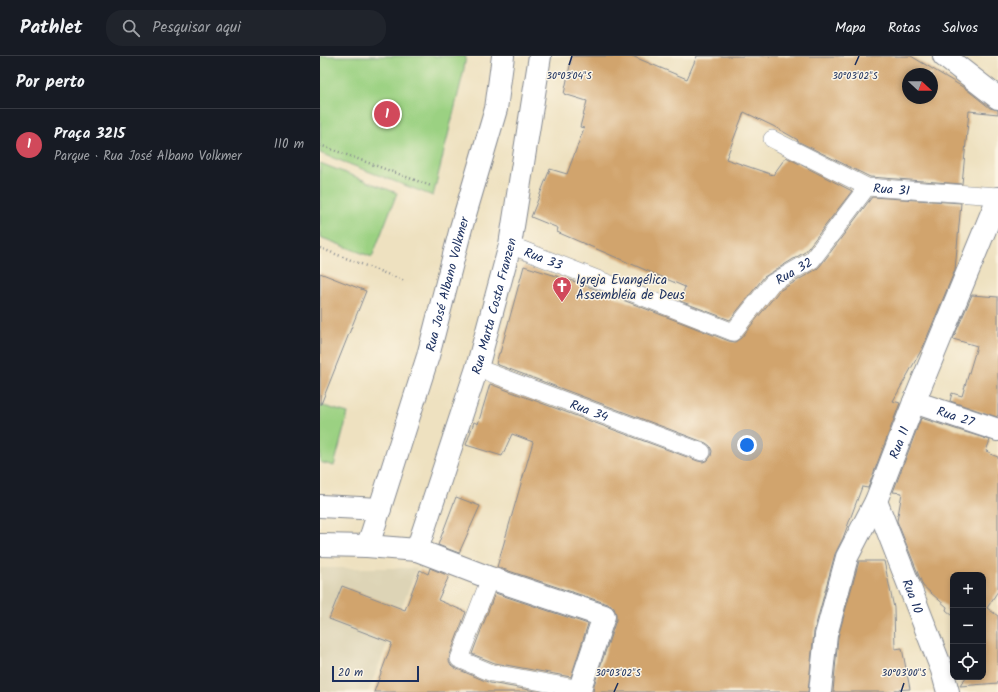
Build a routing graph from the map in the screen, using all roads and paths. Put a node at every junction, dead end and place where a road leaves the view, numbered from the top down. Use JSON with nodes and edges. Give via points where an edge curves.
{"nodes":[{"id":1,"x":503,"y":56,"type":"edge"},
{"id":2,"x":540,"y":56,"type":"edge"},
{"id":3,"x":944,"y":56,"type":"edge"},
{"id":4,"x":998,"y":98,"type":"edge"},
{"id":5,"x":772,"y":140,"type":"dead end"},
{"id":6,"x":320,"y":145,"type":"edge"},
{"id":7,"x":431,"y":186,"type":"dead end"},
{"id":8,"x":867,"y":187,"type":"junction"},
{"id":9,"x":998,"y":197,"type":"edge"},
{"id":10,"x":510,"y":245,"type":"junction"},
{"id":11,"x":320,"y":248,"type":"edge"},
{"id":12,"x":405,"y":280,"type":"dead end"},
{"id":13,"x":733,"y":332,"type":"joint"},
{"id":14,"x":477,"y":368,"type":"junction"},
{"id":15,"x":914,"y":402,"type":"junction"},
{"id":16,"x":998,"y":430,"type":"edge"},
{"id":17,"x":702,"y":452,"type":"dead end"},
{"id":18,"x":876,"y":501,"type":"junction"},
{"id":19,"x":320,"y":506,"type":"edge"},
{"id":20,"x":380,"y":509,"type":"junction"},
{"id":21,"x":320,"y":545,"type":"edge"},
{"id":22,"x":367,"y":546,"type":"junction"},
{"id":23,"x":417,"y":550,"type":"junction"},
{"id":24,"x":490,"y":578,"type":"junction"},
{"id":25,"x":580,"y":691,"type":"edge"},
{"id":26,"x":820,"y":692,"type":"edge"},
{"id":27,"x":948,"y":692,"type":"edge"}],
"edges":[{"from":1,"to":20,"type":"street","name":"Rua José Albano Volkmer","via":[[496,108],[461,228],[428,356]]},
{"from":2,"to":10,"type":"street","name":"Rua Marta Costa Franzen"},
{"from":3,"to":4,"type":"street"},
{"from":5,"to":8,"type":"lane","name":"Rua 31"},
{"from":6,"to":7,"type":"path"},
{"from":8,"to":9,"type":"lane","name":"Rua 31"},
{"from":8,"to":13,"type":"lane","name":"Rua 32","via":[[812,260],[772,283]]},
{"from":9,"to":15,"type":"street","name":"Rua 11"},
{"from":10,"to":13,"type":"lane","name":"Rua 33"},
{"from":10,"to":14,"type":"street","name":"Rua Marta Costa Franzen"},
{"from":11,"to":12,"type":"path"},
{"from":14,"to":17,"type":"lane","name":"Rua 34"},
{"from":14,"to":23,"type":"street","name":"Rua Marta Costa Franzen"},
{"from":15,"to":16,"type":"street","name":"Rua 27"},
{"from":15,"to":18,"type":"street","name":"Rua 11"},
{"from":18,"to":26,"type":"street","name":"Rua 11","via":[[847,557],[826,635]]},
{"from":18,"to":27,"type":"street","name":"Rua 10","via":[[942,670]]},
{"from":19,"to":20,"type":"street"},
{"from":20,"to":22,"type":"street","name":"Rua José Albano Volkmer"},
{"from":21,"to":22,"type":"street"},
{"from":22,"to":23,"type":"street"},
{"from":23,"to":24,"type":"street"},
{"from":24,"to":25,"type":"street","via":[[604,616]]},
{"from":24,"to":25,"type":"lane","via":[[459,659],[492,673]]}]}
